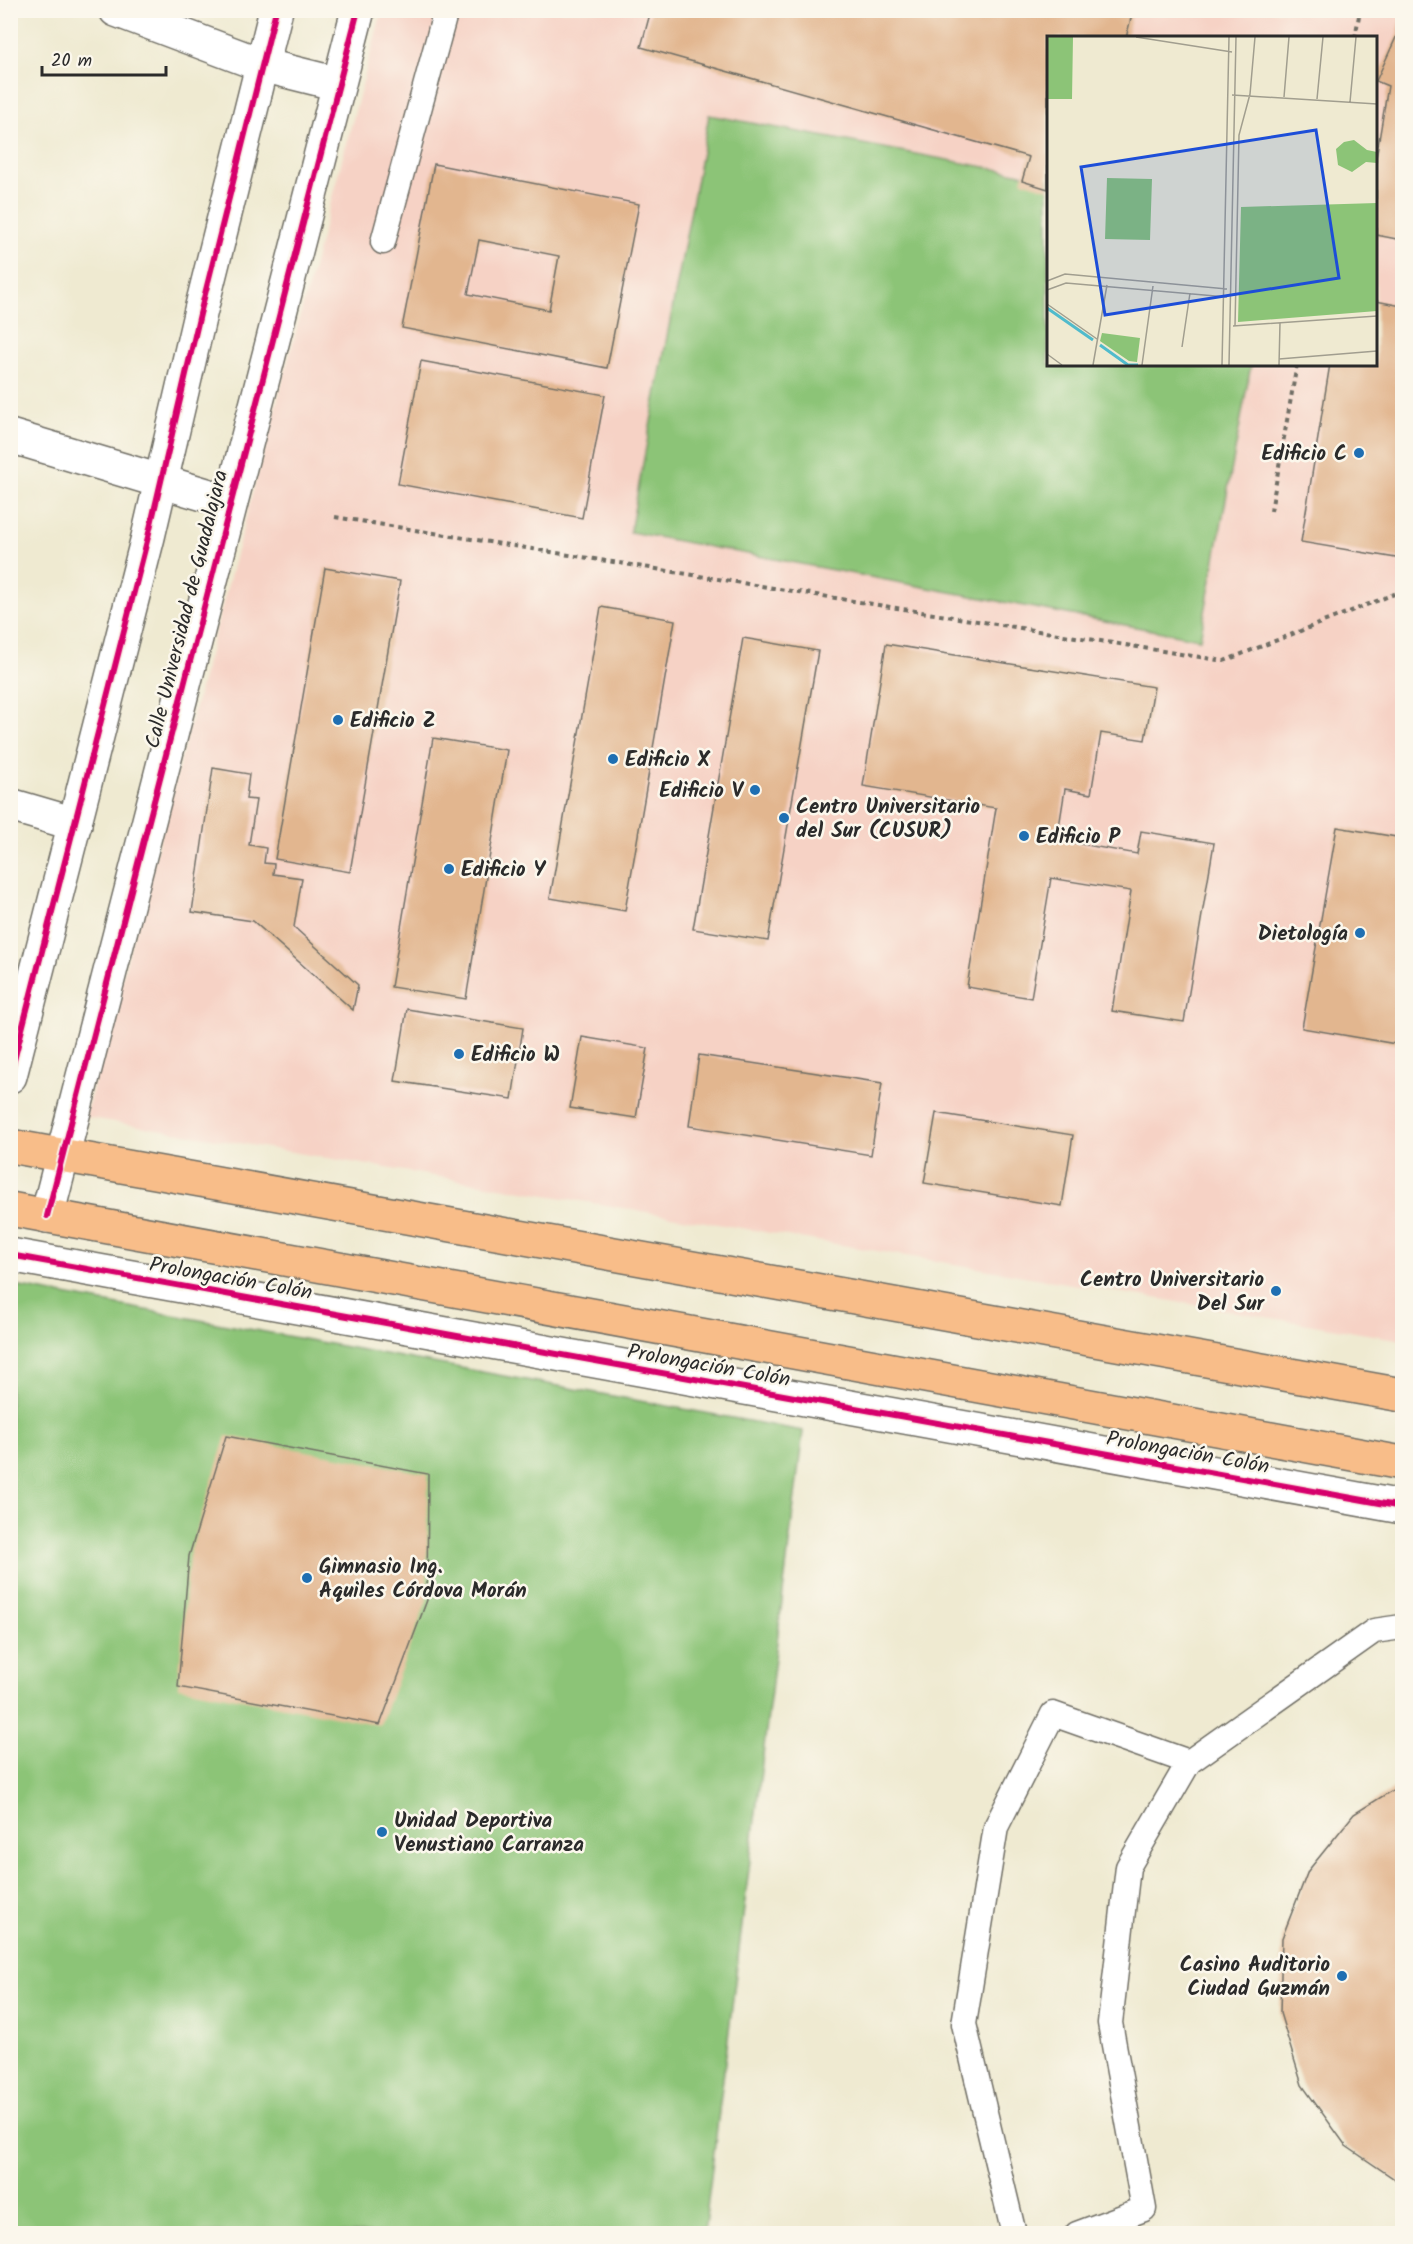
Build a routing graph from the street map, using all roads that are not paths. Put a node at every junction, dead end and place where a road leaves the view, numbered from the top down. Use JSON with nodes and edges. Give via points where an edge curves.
{"nodes":[{"id":1,"x":116,"y":10,"type":"edge"},
{"id":2,"x":276,"y":10,"type":"edge"},
{"id":3,"x":358,"y":10,"type":"edge"},
{"id":4,"x":446,"y":10,"type":"edge"},
{"id":5,"x":262,"y":65,"type":"junction"},
{"id":6,"x":338,"y":84,"type":"junction"},
{"id":7,"x":383,"y":242,"type":"dead end"},
{"id":8,"x":10,"y":436,"type":"edge"},
{"id":9,"x":161,"y":483,"type":"junction"},
{"id":10,"x":230,"y":502,"type":"junction"},
{"id":11,"x":10,"y":805,"type":"edge"},
{"id":12,"x":75,"y":824,"type":"junction"},
{"id":13,"x":10,"y":1076,"type":"edge"},
{"id":14,"x":10,"y":1146,"type":"edge"},
{"id":15,"x":62,"y":1155,"type":"junction"},
{"id":16,"x":10,"y":1209,"type":"edge"},
{"id":17,"x":47,"y":1216,"type":"junction"},
{"id":18,"x":10,"y":1255,"type":"edge"},
{"id":19,"x":1402,"y":1395,"type":"edge"},
{"id":20,"x":1402,"y":1463,"type":"edge"},
{"id":21,"x":1402,"y":1508,"type":"edge"},
{"id":22,"x":1402,"y":1627,"type":"edge"},
{"id":23,"x":1189,"y":1762,"type":"junction"},
{"id":24,"x":1014,"y":2234,"type":"edge"},
{"id":25,"x":1077,"y":2234,"type":"edge"}],
"edges":[{"from":1,"to":5,"type":"street"},
{"from":2,"to":5,"type":"street"},
{"from":3,"to":6,"type":"street","name":"Calle Universidad de Guadalajara"},
{"from":4,"to":7,"type":"lane"},
{"from":5,"to":6,"type":"street"},
{"from":5,"to":9,"type":"street"},
{"from":6,"to":10,"type":"street","name":"Calle Universidad de Guadalajara"},
{"from":8,"to":9,"type":"street"},
{"from":9,"to":10,"type":"street"},
{"from":9,"to":12,"type":"street"},
{"from":10,"to":15,"type":"street","name":"Calle Universidad de Guadalajara"},
{"from":11,"to":12,"type":"street"},
{"from":12,"to":13,"type":"street"},
{"from":14,"to":15,"type":"main road"},
{"from":15,"to":17,"type":"street","name":"Calle Universidad de Guadalajara"},
{"from":15,"to":19,"type":"main road"},
{"from":16,"to":17,"type":"main road","name":"Prolongación Colón"},
{"from":17,"to":20,"type":"main road","name":"Prolongación Colón"},
{"from":18,"to":21,"type":"street","name":"Prolongación Colón"},
{"from":22,"to":23,"type":"lane","via":[[1374,1631]]},
{"from":23,"to":24,"type":"lane","via":[[1053,1714],[996,1827],[964,2024]]},
{"from":23,"to":25,"type":"lane","via":[[1128,1867],[1110,2023],[1144,2209]]}]}
